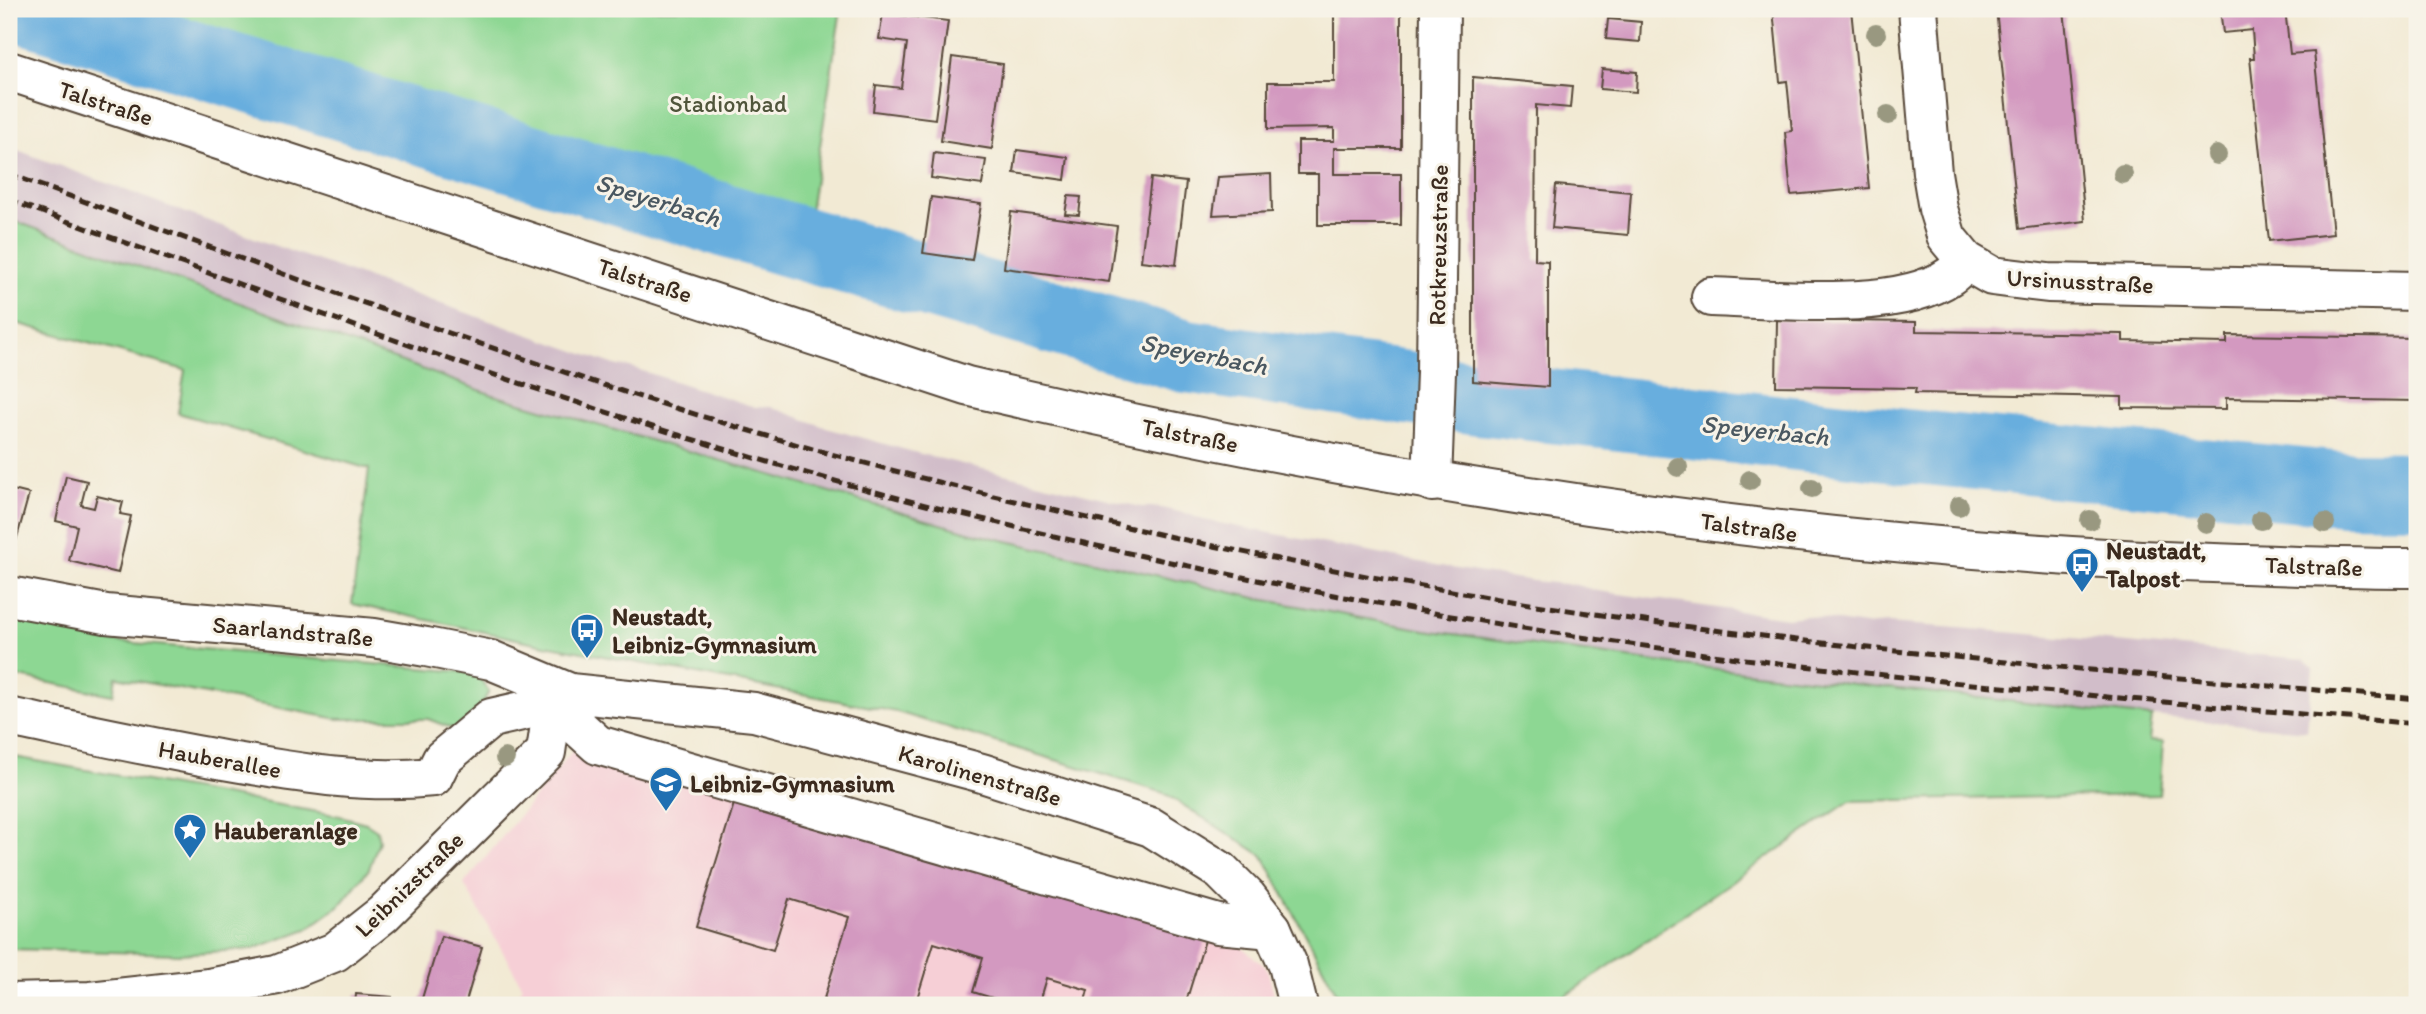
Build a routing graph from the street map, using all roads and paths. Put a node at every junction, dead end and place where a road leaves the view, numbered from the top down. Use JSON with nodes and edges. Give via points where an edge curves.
{"nodes":[{"id":1,"x":1440,"y":9,"type":"edge"},
{"id":2,"x":1918,"y":9,"type":"edge"},
{"id":3,"x":9,"y":71,"type":"edge"},
{"id":4,"x":1966,"y":261,"type":"junction"},
{"id":5,"x":2417,"y":291,"type":"edge"},
{"id":6,"x":1711,"y":297,"type":"dead end"},
{"id":7,"x":1432,"y":482,"type":"junction"},
{"id":8,"x":2417,"y":568,"type":"edge"},
{"id":9,"x":9,"y":596,"type":"edge"},
{"id":10,"x":562,"y":699,"type":"junction"},
{"id":11,"x":9,"y":717,"type":"edge"},
{"id":12,"x":433,"y":777,"type":"junction"},
{"id":13,"x":479,"y":817,"type":"junction"},
{"id":14,"x":1272,"y":929,"type":"junction"},
{"id":15,"x":9,"y":1003,"type":"edge"},
{"id":16,"x":1298,"y":1005,"type":"edge"}],
"edges":[{"from":1,"to":7,"type":"street","name":"Rotkreuzstraße"},
{"from":2,"to":4,"type":"street","name":"Ursinusstraße","via":[[1938,209],[1947,238]]},
{"from":3,"to":7,"type":"street","name":"Talstraße","via":[[967,386]]},
{"from":4,"to":5,"type":"street","name":"Ursinusstraße","via":[[1992,276],[2048,283]]},
{"from":4,"to":6,"type":"street","via":[[1938,283],[1896,296],[1854,301]]},
{"from":7,"to":8,"type":"street","name":"Talstraße","via":[[1804,534],[1919,545],[2116,560]]},
{"from":9,"to":10,"type":"street","name":"Saarlandstraße","via":[[106,614],[374,638],[426,647],[491,660]]},
{"from":10,"to":12,"type":"street","via":[[491,718],[442,759]]},
{"from":10,"to":13,"type":"street","name":"Leibnizstraße","via":[[546,752]]},
{"from":10,"to":14,"type":"street","via":[[598,745],[1218,924]]},
{"from":10,"to":14,"type":"street","name":"Karolinenstraße","via":[[754,712],[982,774],[1151,828],[1221,870]]},
{"from":11,"to":12,"type":"street","name":"Hauberallee","via":[[311,775],[402,781]]},
{"from":12,"to":13,"type":"street","name":"Leibnizstraße"},
{"from":13,"to":15,"type":"street","name":"Leibnizstraße","via":[[383,914],[335,952],[289,971],[209,988],[90,1001]]},
{"from":14,"to":16,"type":"street","name":"Karolinenstraße"}]}
